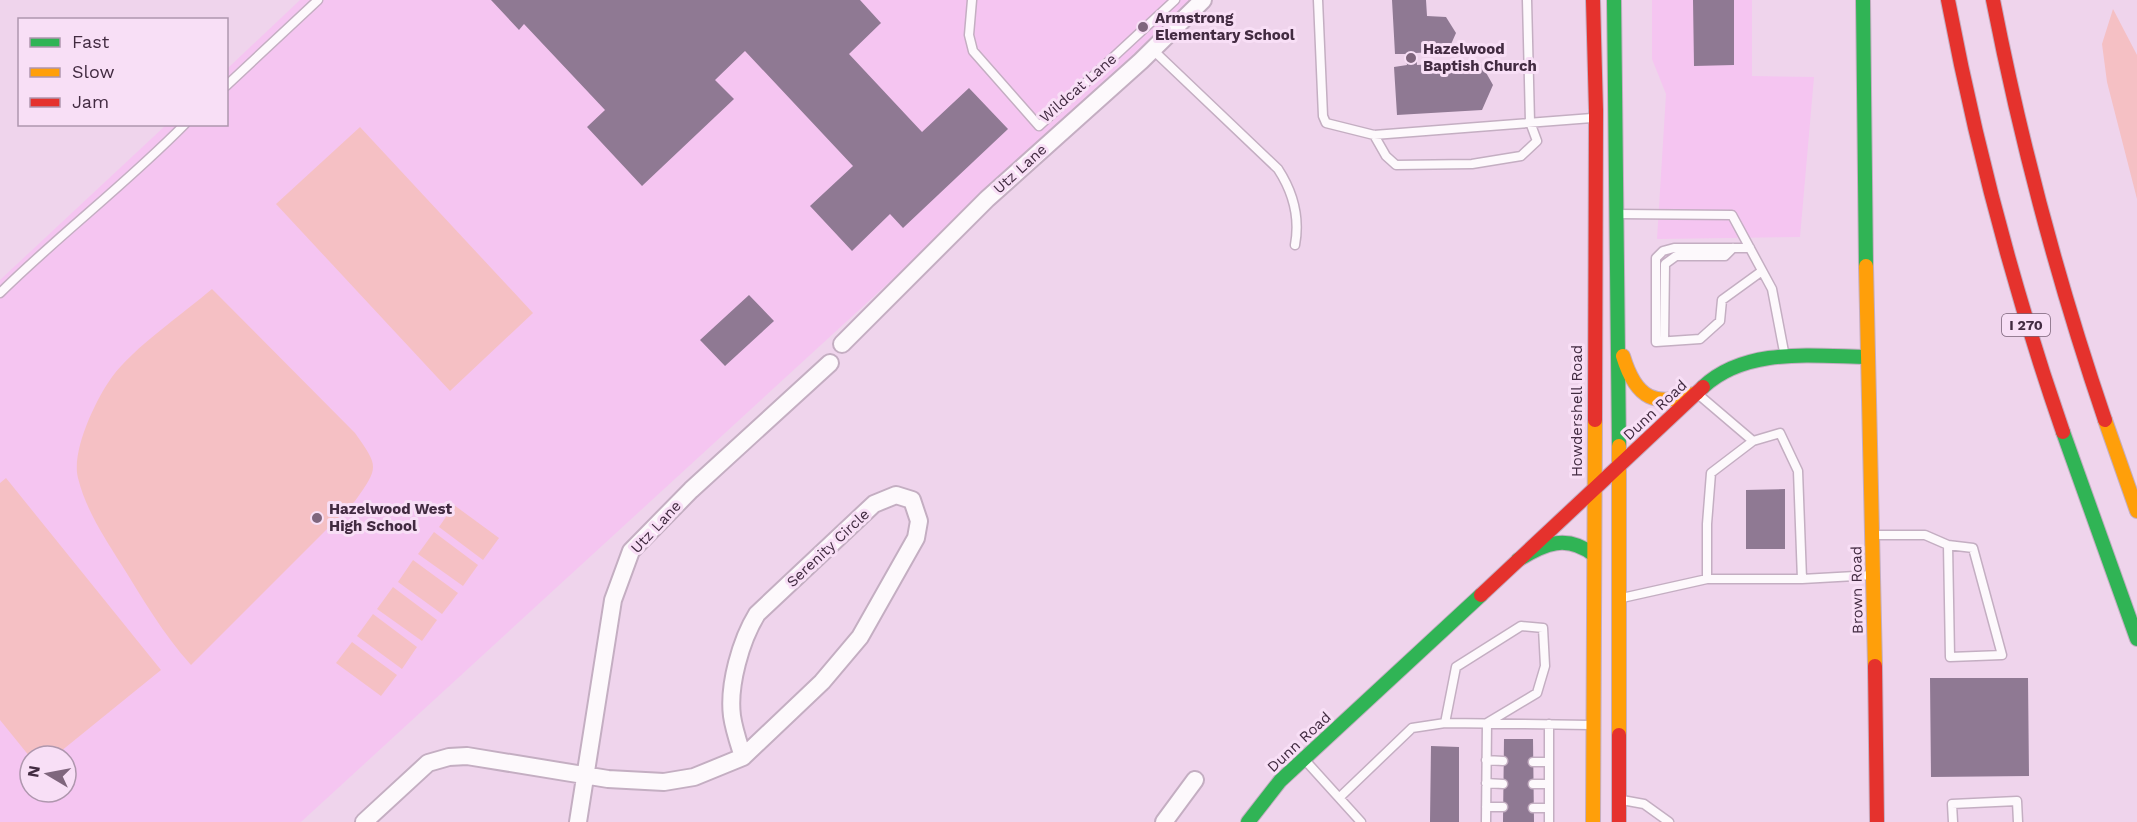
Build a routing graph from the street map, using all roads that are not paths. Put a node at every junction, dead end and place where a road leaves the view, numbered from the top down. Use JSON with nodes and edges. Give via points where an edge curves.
{"nodes":[{"id":1,"x":318,"y":0,"type":"edge"},
{"id":2,"x":972,"y":0,"type":"edge"},
{"id":3,"x":1174,"y":0,"type":"edge"},
{"id":4,"x":1203,"y":0,"type":"edge"},
{"id":5,"x":1318,"y":0,"type":"edge"},
{"id":6,"x":1527,"y":0,"type":"edge"},
{"id":7,"x":1593,"y":0,"type":"edge"},
{"id":8,"x":1614,"y":0,"type":"edge"},
{"id":9,"x":1863,"y":0,"type":"edge"},
{"id":10,"x":1948,"y":0,"type":"edge"},
{"id":11,"x":1993,"y":0,"type":"edge"},
{"id":12,"x":1153,"y":50,"type":"junction"},
{"id":13,"x":228,"y":84,"type":"edge"},
{"id":14,"x":1596,"y":118,"type":"junction"},
{"id":15,"x":1530,"y":122,"type":"junction"},
{"id":16,"x":183,"y":126,"type":"edge"},
{"id":17,"x":1374,"y":135,"type":"junction"},
{"id":18,"x":1616,"y":214,"type":"junction"},
{"id":19,"x":1295,"y":245,"type":"dead end"},
{"id":20,"x":1750,"y":248,"type":"junction"},
{"id":21,"x":1762,"y":271,"type":"junction"},
{"id":22,"x":0,"y":292,"type":"edge"},
{"id":23,"x":1618,"y":334,"type":"junction"},
{"id":24,"x":842,"y":344,"type":"dead end"},
{"id":25,"x":1867,"y":357,"type":"junction"},
{"id":26,"x":1785,"y":358,"type":"junction"},
{"id":27,"x":831,"y":363,"type":"dead end"},
{"id":28,"x":2089,"y":375,"type":"junction"},
{"id":29,"x":1697,"y":393,"type":"junction"},
{"id":30,"x":2125,"y":430,"type":"dead end"},
{"id":31,"x":1753,"y":441,"type":"junction"},
{"id":32,"x":1619,"y":465,"type":"junction"},
{"id":33,"x":1594,"y":490,"type":"junction"},
{"id":34,"x":2137,"y":511,"type":"edge"},
{"id":35,"x":1873,"y":535,"type":"junction"},
{"id":36,"x":1948,"y":545,"type":"junction"},
{"id":37,"x":1594,"y":555,"type":"junction"},
{"id":38,"x":1518,"y":560,"type":"junction"},
{"id":39,"x":1874,"y":575,"type":"junction"},
{"id":40,"x":1707,"y":579,"type":"junction"},
{"id":41,"x":1802,"y":579,"type":"junction"},
{"id":42,"x":1619,"y":599,"type":"junction"},
{"id":43,"x":2137,"y":639,"type":"edge"},
{"id":44,"x":1445,"y":723,"type":"junction"},
{"id":45,"x":1487,"y":723,"type":"junction"},
{"id":46,"x":1549,"y":724,"type":"junction"},
{"id":47,"x":1593,"y":725,"type":"junction"},
{"id":48,"x":742,"y":757,"type":"junction"},
{"id":49,"x":1304,"y":758,"type":"junction"},
{"id":50,"x":1486,"y":760,"type":"junction"},
{"id":51,"x":1503,"y":761,"type":"dead end"},
{"id":52,"x":1533,"y":762,"type":"dead end"},
{"id":53,"x":1549,"y":762,"type":"junction"},
{"id":54,"x":584,"y":775,"type":"junction"},
{"id":55,"x":1195,"y":780,"type":"dead end"},
{"id":56,"x":1486,"y":783,"type":"junction"},
{"id":57,"x":1503,"y":784,"type":"dead end"},
{"id":58,"x":1533,"y":784,"type":"dead end"},
{"id":59,"x":1549,"y":784,"type":"junction"},
{"id":60,"x":1340,"y":797,"type":"junction"},
{"id":61,"x":1619,"y":799,"type":"junction"},
{"id":62,"x":1486,"y":807,"type":"junction"},
{"id":63,"x":1503,"y":807,"type":"dead end"},
{"id":64,"x":1533,"y":808,"type":"dead end"},
{"id":65,"x":1549,"y":808,"type":"junction"},
{"id":66,"x":364,"y":822,"type":"edge"},
{"id":67,"x":578,"y":822,"type":"edge"},
{"id":68,"x":1164,"y":822,"type":"edge"},
{"id":69,"x":1248,"y":822,"type":"edge"},
{"id":70,"x":1361,"y":822,"type":"edge"},
{"id":71,"x":1486,"y":822,"type":"edge"},
{"id":72,"x":1549,"y":822,"type":"edge"},
{"id":73,"x":1593,"y":822,"type":"edge"},
{"id":74,"x":1619,"y":822,"type":"edge"},
{"id":75,"x":1669,"y":822,"type":"edge"},
{"id":76,"x":1877,"y":822,"type":"edge"},
{"id":77,"x":1953,"y":822,"type":"edge"},
{"id":78,"x":2018,"y":822,"type":"edge"}],
"edges":[{"from":1,"to":13,"type":"lane"},
{"from":2,"to":3,"type":"lane","name":"Wildcat Lane","via":[[969,35],[973,51],[1039,126]]},
{"from":4,"to":12,"type":"street","name":"Utz Lane"},
{"from":5,"to":17,"type":"lane","via":[[1323,116],[1326,123]]},
{"from":6,"to":15,"type":"lane"},
{"from":7,"to":14,"type":"main road","name":"Howdershell Road"},
{"from":8,"to":18,"type":"main road"},
{"from":9,"to":25,"type":"main road"},
{"from":10,"to":43,"type":"main road","number":"I 270","via":[[1970,112],[2012,279],[2064,441]]},
{"from":11,"to":28,"type":"main road","number":"I 270","via":[[2036,202]]},
{"from":12,"to":19,"type":"lane","via":[[1278,169],[1287,183],[1298,226]]},
{"from":12,"to":24,"type":"street","name":"Utz Lane","via":[[987,199]]},
{"from":14,"to":15,"type":"lane"},
{"from":14,"to":33,"type":"main road","name":"Howdershell Road"},
{"from":15,"to":17,"type":"lane"},
{"from":15,"to":17,"type":"lane","via":[[1537,141],[1521,156],[1472,164],[1396,165]]},
{"from":16,"to":22,"type":"lane","via":[[141,169]]},
{"from":18,"to":20,"type":"lane","via":[[1732,215]]},
{"from":18,"to":23,"type":"main road"},
{"from":20,"to":21,"type":"lane"},
{"from":20,"to":21,"type":"lane","via":[[1663,250],[1656,258],[1656,342],[1700,339],[1720,321],[1722,300]]},
{"from":21,"to":26,"type":"lane","via":[[1772,290]]},
{"from":23,"to":29,"type":"main road","via":[[1631,382],[1642,394],[1650,399],[1677,401]]},
{"from":23,"to":32,"type":"main road"},
{"from":25,"to":26,"type":"main road","name":"Dunn Road"},
{"from":25,"to":35,"type":"main road","name":"Brown Road"},
{"from":26,"to":29,"type":"main road","name":"Dunn Road","via":[[1732,365]]},
{"from":27,"to":54,"type":"street","name":"Utz Lane","via":[[691,490],[631,552],[613,600]]},
{"from":28,"to":30,"type":"main road"},
{"from":28,"to":34,"type":"main road","number":"I 270"},
{"from":29,"to":31,"type":"lane"},
{"from":29,"to":32,"type":"main road","name":"Dunn Road"},
{"from":31,"to":40,"type":"lane","via":[[1712,473]]},
{"from":31,"to":41,"type":"lane","via":[[1780,433],[1798,471]]},
{"from":32,"to":33,"type":"main road","name":"Dunn Road"},
{"from":32,"to":42,"type":"main road"},
{"from":33,"to":37,"type":"main road","name":"Howdershell Road"},
{"from":33,"to":38,"type":"main road","name":"Dunn Road"},
{"from":35,"to":36,"type":"lane","via":[[1925,535]]},
{"from":35,"to":39,"type":"main road","name":"Brown Road"},
{"from":36,"to":36,"type":"lane","via":[[1950,657],[2002,655],[1973,548]]},
{"from":37,"to":38,"type":"main road","via":[[1572,541],[1554,540]]},
{"from":37,"to":47,"type":"main road","name":"Howdershell Road"},
{"from":38,"to":49,"type":"main road","name":"Dunn Road"},
{"from":39,"to":41,"type":"lane"},
{"from":39,"to":76,"type":"main road","name":"Brown Road"},
{"from":40,"to":41,"type":"lane"},
{"from":40,"to":42,"type":"lane"},
{"from":42,"to":61,"type":"main road"},
{"from":44,"to":45,"type":"lane"},
{"from":44,"to":45,"type":"lane","via":[[1456,667],[1521,626],[1544,628],[1545,666],[1537,693]]},
{"from":44,"to":60,"type":"lane","via":[[1412,728]]},
{"from":45,"to":46,"type":"lane"},
{"from":45,"to":50,"type":"lane"},
{"from":46,"to":47,"type":"lane"},
{"from":46,"to":53,"type":"lane"},
{"from":47,"to":73,"type":"main road","name":"Howdershell Road"},
{"from":48,"to":48,"type":"street","name":"Serenity Circle","via":[[822,682],[860,638],[916,538],[919,520],[912,500],[896,495],[874,504],[757,614],[740,648],[732,694],[732,716]]},
{"from":48,"to":54,"type":"street","name":"Serenity Circle","via":[[694,777],[664,782]]},
{"from":49,"to":60,"type":"lane"},
{"from":49,"to":69,"type":"main road","name":"Dunn Road"},
{"from":50,"to":51,"type":"lane"},
{"from":50,"to":56,"type":"lane"},
{"from":52,"to":53,"type":"lane"},
{"from":53,"to":59,"type":"lane"},
{"from":54,"to":66,"type":"street","name":"Serenity Circle","via":[[467,756],[450,757],[428,763]]},
{"from":54,"to":67,"type":"street","name":"Utz Lane"},
{"from":55,"to":68,"type":"street"},
{"from":56,"to":57,"type":"lane"},
{"from":56,"to":62,"type":"lane"},
{"from":58,"to":59,"type":"lane"},
{"from":59,"to":65,"type":"lane"},
{"from":60,"to":70,"type":"lane"},
{"from":61,"to":74,"type":"main road"},
{"from":61,"to":75,"type":"lane","via":[[1644,804]]},
{"from":62,"to":63,"type":"lane"},
{"from":62,"to":71,"type":"lane"},
{"from":64,"to":65,"type":"lane"},
{"from":65,"to":72,"type":"lane"},
{"from":77,"to":78,"type":"lane","via":[[1952,804],[2018,801]]}]}
